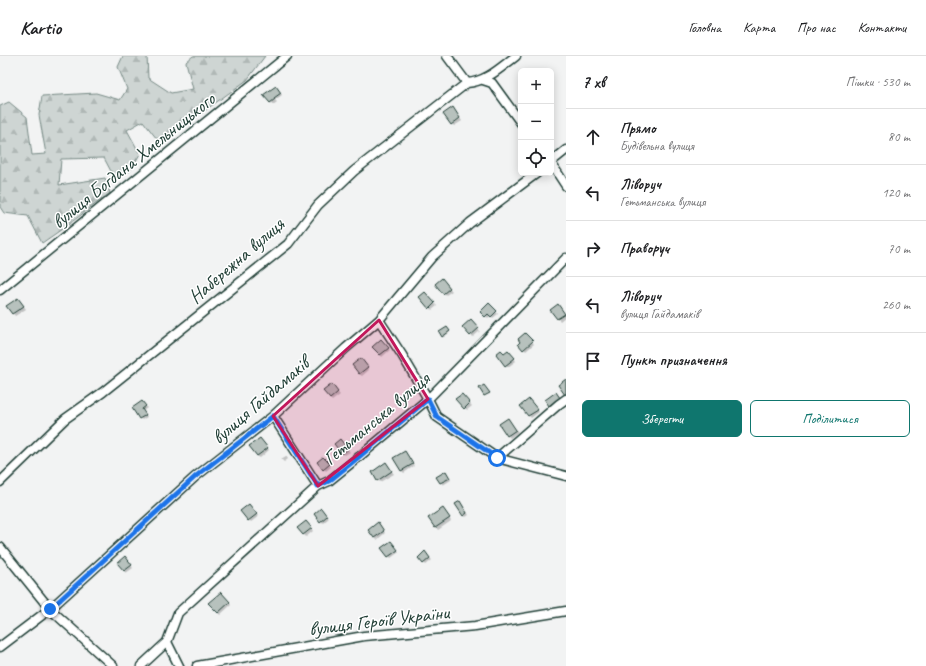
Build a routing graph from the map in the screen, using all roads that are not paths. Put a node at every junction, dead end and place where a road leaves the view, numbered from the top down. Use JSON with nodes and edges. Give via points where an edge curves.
{"nodes":[{"id":1,"x":287,"y":56,"type":"edge"},
{"id":2,"x":447,"y":56,"type":"edge"},
{"id":3,"x":516,"y":56,"type":"edge"},
{"id":4,"x":483,"y":80,"type":"junction"},
{"id":5,"x":467,"y":83,"type":"junction"},
{"id":6,"x":518,"y":118,"type":"edge"},
{"id":7,"x":566,"y":150,"type":"edge"},
{"id":8,"x":554,"y":160,"type":"edge"},
{"id":9,"x":554,"y":168,"type":"edge"},
{"id":10,"x":533,"y":176,"type":"edge"},
{"id":11,"x":566,"y":186,"type":"edge"},
{"id":12,"x":566,"y":258,"type":"edge"},
{"id":13,"x":0,"y":290,"type":"edge"},
{"id":14,"x":379,"y":320,"type":"junction"},
{"id":15,"x":428,"y":399,"type":"junction"},
{"id":16,"x":566,"y":399,"type":"edge"},
{"id":17,"x":273,"y":416,"type":"junction"},
{"id":18,"x":497,"y":458,"type":"junction"},
{"id":19,"x":566,"y":476,"type":"edge"},
{"id":20,"x":0,"y":482,"type":"edge"},
{"id":21,"x":318,"y":486,"type":"junction"},
{"id":22,"x":0,"y":547,"type":"edge"},
{"id":23,"x":50,"y":609,"type":"junction"},
{"id":24,"x":566,"y":611,"type":"edge"},
{"id":25,"x":167,"y":642,"type":"junction"},
{"id":26,"x":0,"y":647,"type":"edge"},
{"id":27,"x":112,"y":666,"type":"edge"},
{"id":28,"x":141,"y":666,"type":"edge"},
{"id":29,"x":179,"y":666,"type":"edge"},
{"id":30,"x":197,"y":666,"type":"edge"}],
"edges":[{"from":1,"to":13,"type":"street","name":"вулиця Богдана Хмельницького"},
{"from":2,"to":5,"type":"street"},
{"from":3,"to":4,"type":"street","name":"Набережна вулиця"},
{"from":4,"to":5,"type":"street","name":"Набережна вулиця"},
{"from":4,"to":6,"type":"street","via":[[492,83]]},
{"from":5,"to":20,"type":"street","name":"Набережна вулиця","via":[[354,171],[318,205],[288,244],[103,392],[65,419]]},
{"from":7,"to":8,"type":"street"},
{"from":9,"to":11,"type":"street"},
{"from":10,"to":14,"type":"street","name":"вулиця Гайдамаків","via":[[432,257]]},
{"from":12,"to":15,"type":"street","name":"Гетьманська вулиця"},
{"from":14,"to":15,"type":"street"},
{"from":14,"to":17,"type":"street","name":"вулиця Гайдамаків"},
{"from":15,"to":18,"type":"street","via":[[437,417]]},
{"from":15,"to":21,"type":"street","name":"Гетьманська вулиця","via":[[329,481]]},
{"from":16,"to":18,"type":"street"},
{"from":17,"to":21,"type":"street"},
{"from":17,"to":23,"type":"street","name":"вулиця Гайдамаків","via":[[195,477]]},
{"from":18,"to":19,"type":"street"},
{"from":21,"to":25,"type":"street","name":"Гетьманська вулиця","via":[[178,613]]},
{"from":22,"to":23,"type":"street"},
{"from":23,"to":26,"type":"street","name":"вулиця Гайдамаків"},
{"from":23,"to":27,"type":"street"},
{"from":24,"to":30,"type":"street","name":"вулиця Героїв України","via":[[475,626],[364,636]]},
{"from":25,"to":28,"type":"street","name":"Гетьманська вулиця"},
{"from":25,"to":29,"type":"street"}]}
